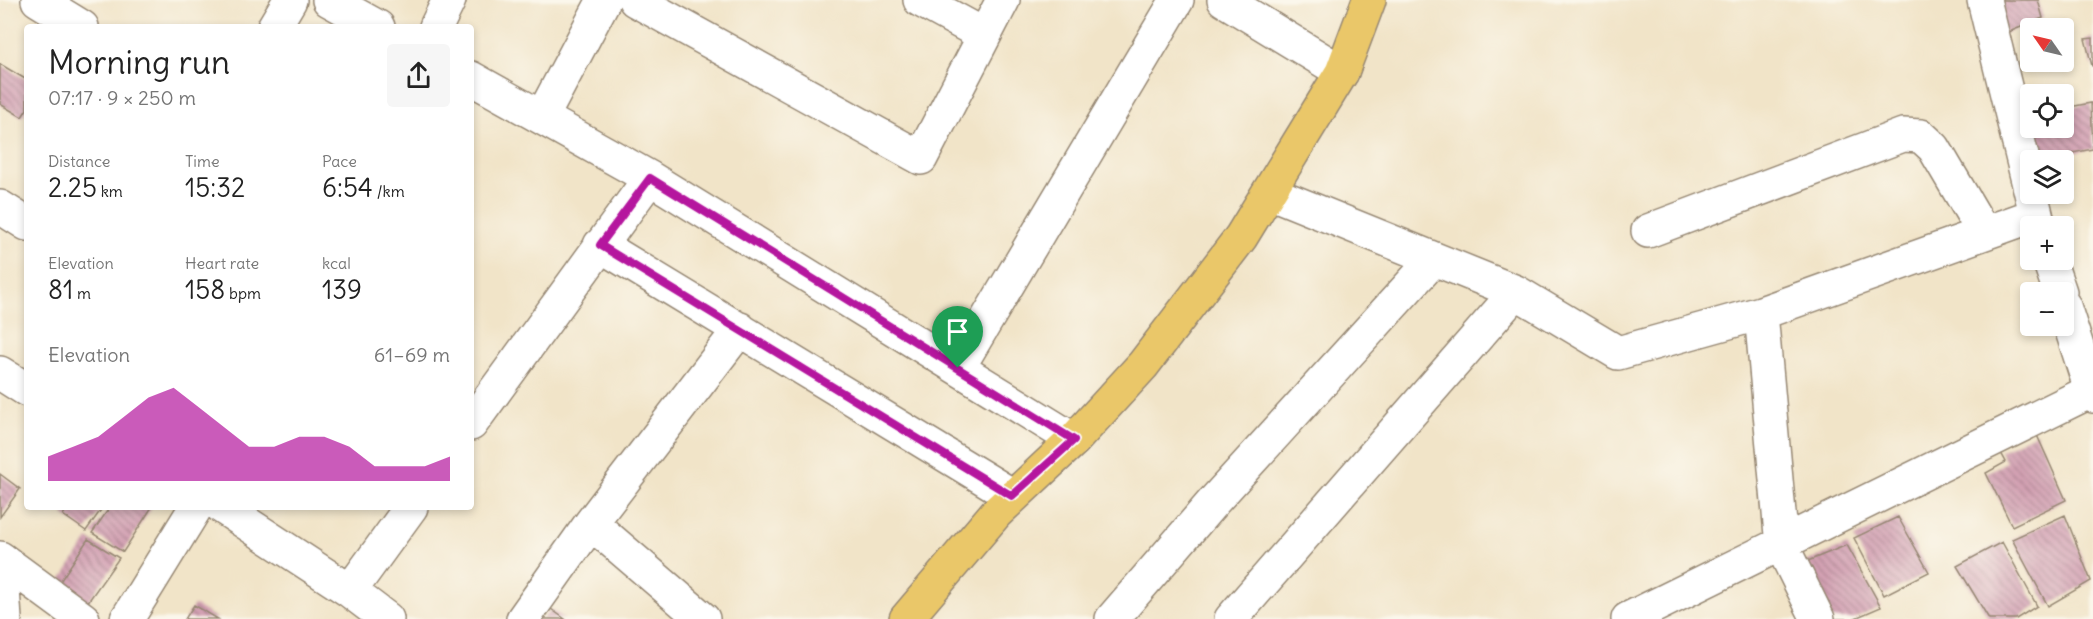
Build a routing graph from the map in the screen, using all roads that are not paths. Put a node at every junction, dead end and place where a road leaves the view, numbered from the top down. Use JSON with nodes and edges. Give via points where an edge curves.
{"nodes":[{"id":1,"x":38,"y":0,"type":"edge"},
{"id":2,"x":290,"y":0,"type":"edge"},
{"id":3,"x":329,"y":0,"type":"edge"},
{"id":4,"x":449,"y":0,"type":"edge"},
{"id":5,"x":604,"y":0,"type":"edge"},
{"id":6,"x":635,"y":0,"type":"edge"},
{"id":7,"x":920,"y":0,"type":"edge"},
{"id":8,"x":1003,"y":0,"type":"edge"},
{"id":9,"x":1177,"y":0,"type":"edge"},
{"id":10,"x":1224,"y":0,"type":"edge"},
{"id":11,"x":1369,"y":0,"type":"edge"},
{"id":12,"x":1984,"y":0,"type":"edge"},
{"id":13,"x":77,"y":24,"type":"edge"},
{"id":14,"x":276,"y":24,"type":"edge"},
{"id":15,"x":373,"y":24,"type":"edge"},
{"id":16,"x":437,"y":24,"type":"edge"},
{"id":17,"x":984,"y":35,"type":"junction"},
{"id":18,"x":1342,"y":72,"type":"junction"},
{"id":19,"x":474,"y":80,"type":"edge"},
{"id":20,"x":542,"y":117,"type":"junction"},
{"id":21,"x":650,"y":178,"type":"junction"},
{"id":22,"x":1269,"y":192,"type":"junction"},
{"id":23,"x":0,"y":207,"type":"edge"},
{"id":24,"x":2036,"y":216,"type":"edge"},
{"id":25,"x":24,"y":222,"type":"edge"},
{"id":26,"x":2020,"y":225,"type":"edge"},
{"id":27,"x":1647,"y":231,"type":"dead end"},
{"id":28,"x":1984,"y":233,"type":"junction"},
{"id":29,"x":600,"y":245,"type":"junction"},
{"id":30,"x":1434,"y":259,"type":"junction"},
{"id":31,"x":1516,"y":292,"type":"junction"},
{"id":32,"x":1761,"y":313,"type":"junction"},
{"id":33,"x":740,"y":329,"type":"junction"},
{"id":34,"x":2074,"y":334,"type":"edge"},
{"id":35,"x":958,"y":368,"type":"junction"},
{"id":36,"x":0,"y":373,"type":"edge"},
{"id":37,"x":2090,"y":378,"type":"edge"},
{"id":38,"x":24,"y":388,"type":"edge"},
{"id":39,"x":474,"y":420,"type":"edge"},
{"id":40,"x":1074,"y":440,"type":"junction"},
{"id":41,"x":1012,"y":496,"type":"junction"},
{"id":42,"x":194,"y":510,"type":"edge"},
{"id":43,"x":227,"y":510,"type":"edge"},
{"id":44,"x":409,"y":510,"type":"edge"},
{"id":45,"x":591,"y":523,"type":"junction"},
{"id":46,"x":1782,"y":546,"type":"junction"},
{"id":47,"x":0,"y":559,"type":"edge"},
{"id":48,"x":350,"y":591,"type":"junction"},
{"id":49,"x":5,"y":619,"type":"edge"},
{"id":50,"x":83,"y":619,"type":"edge"},
{"id":51,"x":126,"y":619,"type":"edge"},
{"id":52,"x":387,"y":619,"type":"edge"},
{"id":53,"x":523,"y":619,"type":"edge"},
{"id":54,"x":703,"y":619,"type":"edge"},
{"id":55,"x":906,"y":619,"type":"edge"},
{"id":56,"x":1112,"y":619,"type":"edge"},
{"id":57,"x":1231,"y":619,"type":"edge"},
{"id":58,"x":1629,"y":619,"type":"edge"},
{"id":59,"x":1818,"y":619,"type":"edge"}],
"edges":[{"from":1,"to":13,"type":"street"},
{"from":2,"to":14,"type":"street"},
{"from":3,"to":15,"type":"street"},
{"from":4,"to":16,"type":"street"},
{"from":5,"to":20,"type":"street"},
{"from":6,"to":17,"type":"street","via":[[921,158]]},
{"from":7,"to":17,"type":"street"},
{"from":8,"to":17,"type":"street"},
{"from":9,"to":35,"type":"street"},
{"from":10,"to":18,"type":"street"},
{"from":11,"to":18,"type":"main road"},
{"from":12,"to":24,"type":"street"},
{"from":18,"to":22,"type":"main road"},
{"from":19,"to":20,"type":"street"},
{"from":20,"to":21,"type":"street"},
{"from":21,"to":29,"type":"street"},
{"from":21,"to":35,"type":"street"},
{"from":22,"to":30,"type":"street"},
{"from":22,"to":40,"type":"main road","via":[[1241,237],[1143,365]]},
{"from":23,"to":25,"type":"street"},
{"from":26,"to":28,"type":"street"},
{"from":27,"to":28,"type":"street","via":[[1903,135],[1921,136],[1934,148]]},
{"from":28,"to":32,"type":"street"},
{"from":29,"to":33,"type":"street"},
{"from":29,"to":39,"type":"street"},
{"from":30,"to":31,"type":"street"},
{"from":30,"to":56,"type":"street"},
{"from":31,"to":32,"type":"street","via":[[1618,353]]},
{"from":31,"to":57,"type":"street"},
{"from":32,"to":46,"type":"street"},
{"from":33,"to":41,"type":"street"},
{"from":33,"to":45,"type":"street"},
{"from":34,"to":37,"type":"street"},
{"from":35,"to":40,"type":"street"},
{"from":36,"to":38,"type":"street"},
{"from":37,"to":46,"type":"street"},
{"from":40,"to":41,"type":"main road"},
{"from":41,"to":55,"type":"main road"},
{"from":42,"to":51,"type":"street"},
{"from":43,"to":48,"type":"street"},
{"from":44,"to":48,"type":"street"},
{"from":45,"to":53,"type":"street"},
{"from":45,"to":54,"type":"street"},
{"from":46,"to":58,"type":"street"},
{"from":46,"to":59,"type":"street"},
{"from":47,"to":49,"type":"street"},
{"from":47,"to":50,"type":"street"},
{"from":48,"to":52,"type":"street"}]}
